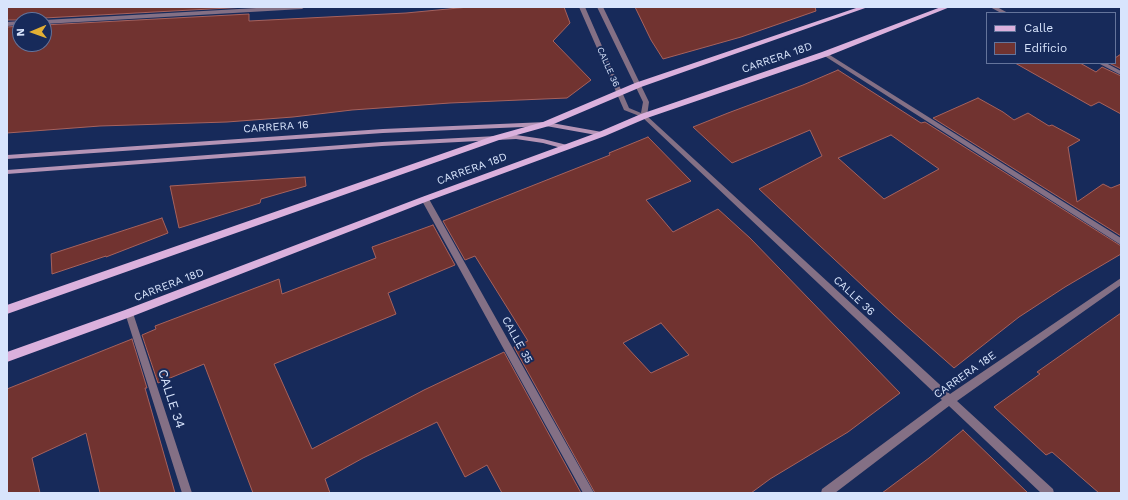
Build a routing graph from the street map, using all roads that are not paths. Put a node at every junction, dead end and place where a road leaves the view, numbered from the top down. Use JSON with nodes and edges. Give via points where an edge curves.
{"nodes":[{"id":1,"x":302,"y":7,"type":"edge"},
{"id":2,"x":582,"y":7,"type":"edge"},
{"id":3,"x":600,"y":7,"type":"edge"},
{"id":4,"x":865,"y":7,"type":"edge"},
{"id":5,"x":947,"y":7,"type":"edge"},
{"id":6,"x":993,"y":7,"type":"edge"},
{"id":7,"x":1003,"y":12,"type":"edge"},
{"id":8,"x":52,"y":22,"type":"edge"},
{"id":9,"x":825,"y":54,"type":"junction"},
{"id":10,"x":1103,"y":64,"type":"edge"},
{"id":11,"x":1121,"y":73,"type":"edge"},
{"id":12,"x":638,"y":85,"type":"junction"},
{"id":13,"x":620,"y":93,"type":"junction"},
{"id":14,"x":644,"y":116,"type":"junction"},
{"id":15,"x":546,"y":124,"type":"junction"},
{"id":16,"x":602,"y":134,"type":"junction"},
{"id":17,"x":496,"y":138,"type":"junction"},
{"id":18,"x":565,"y":148,"type":"junction"},
{"id":19,"x":7,"y":157,"type":"edge"},
{"id":20,"x":7,"y":172,"type":"edge"},
{"id":21,"x":425,"y":199,"type":"junction"},
{"id":22,"x":1121,"y":242,"type":"edge"},
{"id":23,"x":1121,"y":281,"type":"edge"},
{"id":24,"x":7,"y":310,"type":"edge"},
{"id":25,"x":129,"y":313,"type":"junction"},
{"id":26,"x":7,"y":357,"type":"edge"},
{"id":27,"x":950,"y":400,"type":"junction"},
{"id":28,"x":187,"y":493,"type":"edge"},
{"id":29,"x":588,"y":493,"type":"edge"},
{"id":30,"x":826,"y":493,"type":"edge"},
{"id":31,"x":1049,"y":493,"type":"edge"}],
"edges":[{"from":1,"to":8,"type":"street"},
{"from":2,"to":13,"type":"street","name":"CALLE 36"},
{"from":3,"to":12,"type":"street","name":"CALLE 36"},
{"from":4,"to":12,"type":"main road","name":"CARRERA 18D"},
{"from":5,"to":9,"type":"main road","name":"CARRERA 18D"},
{"from":6,"to":7,"type":"street"},
{"from":9,"to":14,"type":"main road","name":"CARRERA 18D"},
{"from":9,"to":22,"type":"street"},
{"from":10,"to":11,"type":"street"},
{"from":12,"to":13,"type":"main road","name":"CARRERA 18D"},
{"from":12,"to":14,"type":"street","name":"CALLE 36","via":[[646,102]]},
{"from":13,"to":14,"type":"street","name":"CALLE 36","via":[[626,109]]},
{"from":13,"to":15,"type":"main road","name":"CARRERA 18D"},
{"from":14,"to":16,"type":"main road","name":"CARRERA 18D"},
{"from":14,"to":27,"type":"street","name":"CALLE 36"},
{"from":15,"to":16,"type":"street","name":"CARRERA 16"},
{"from":15,"to":17,"type":"main road","name":"CARRERA 18D"},
{"from":15,"to":19,"type":"street","name":"CARRERA 16","via":[[383,131]]},
{"from":16,"to":18,"type":"main road","name":"CARRERA 18D"},
{"from":17,"to":18,"type":"street","via":[[543,140]]},
{"from":17,"to":20,"type":"street"},
{"from":17,"to":24,"type":"main road","name":"CARRERA 18D"},
{"from":18,"to":21,"type":"main road","name":"CARRERA 18D"},
{"from":21,"to":25,"type":"main road","name":"CARRERA 18D"},
{"from":21,"to":29,"type":"street","name":"CALLE 35"},
{"from":23,"to":27,"type":"street","name":"CARRERA 18E"},
{"from":25,"to":26,"type":"main road","name":"CARRERA 18D"},
{"from":25,"to":28,"type":"street","name":"CALLE 34"},
{"from":27,"to":30,"type":"street","name":"CARRERA 18E"},
{"from":27,"to":31,"type":"street","name":"CALLE 36"}]}
